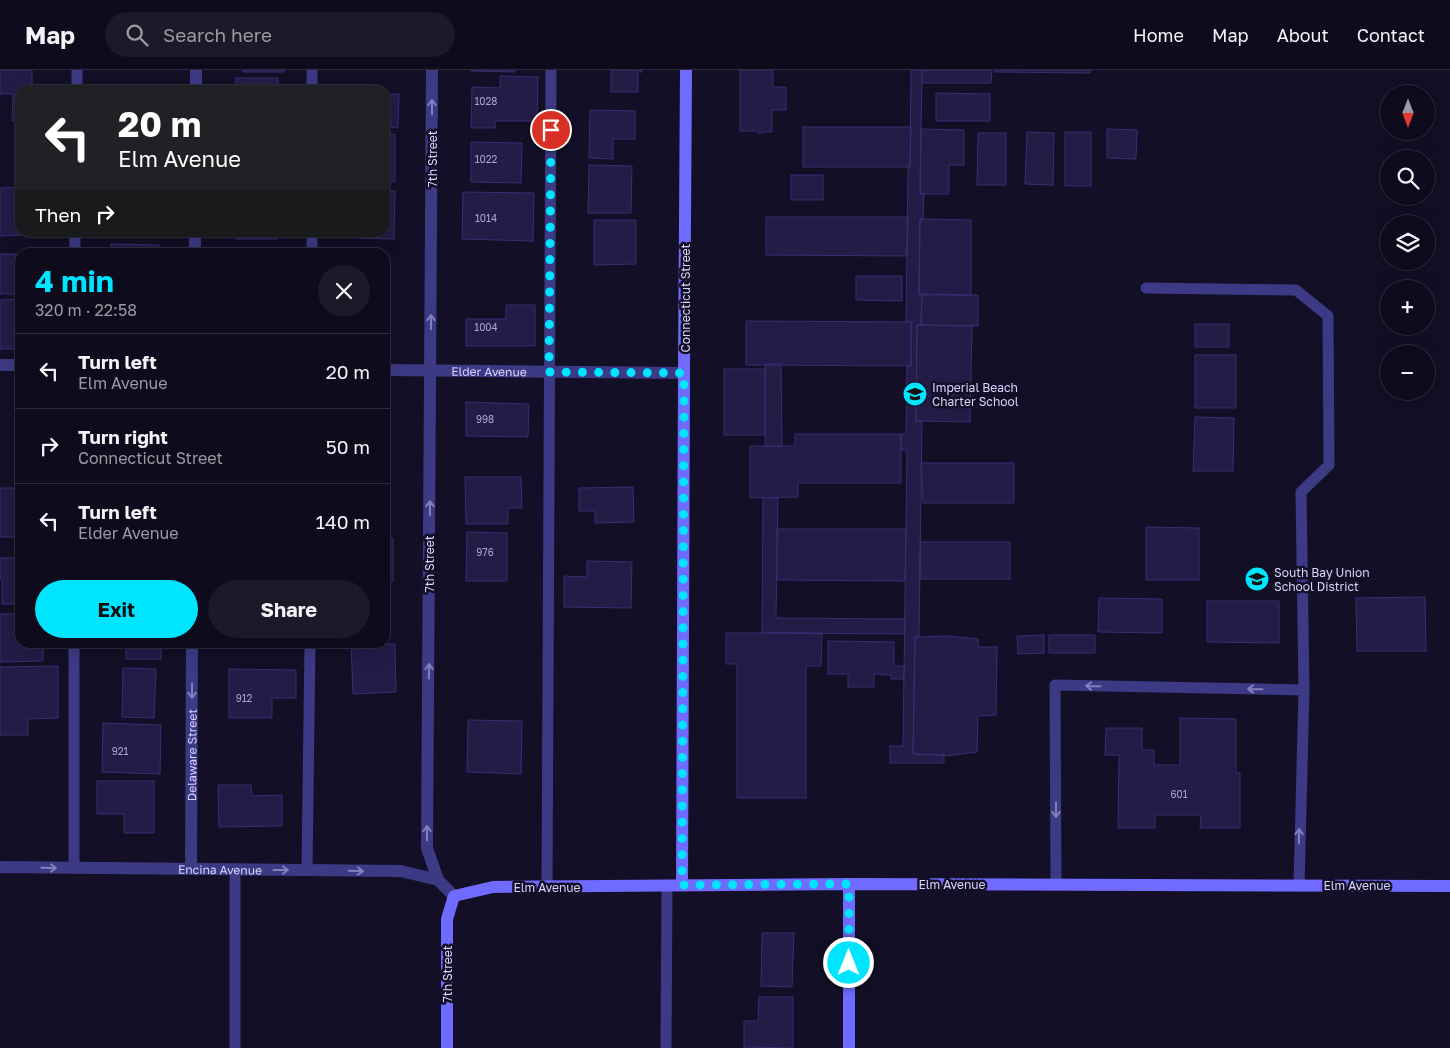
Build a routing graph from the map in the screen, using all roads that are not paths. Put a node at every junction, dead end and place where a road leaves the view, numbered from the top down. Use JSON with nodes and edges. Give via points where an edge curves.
{"nodes":[{"id":1,"x":77,"y":70,"type":"edge"},
{"id":2,"x":196,"y":70,"type":"edge"},
{"id":3,"x":312,"y":70,"type":"edge"},
{"id":4,"x":432,"y":70,"type":"edge"},
{"id":5,"x":551,"y":70,"type":"edge"},
{"id":6,"x":686,"y":70,"type":"edge"},
{"id":7,"x":77,"y":85,"type":"edge"},
{"id":8,"x":196,"y":85,"type":"edge"},
{"id":9,"x":312,"y":85,"type":"edge"},
{"id":10,"x":1146,"y":288,"type":"dead end"},
{"id":11,"x":0,"y":364,"type":"edge"},
{"id":12,"x":15,"y":365,"type":"edge"},
{"id":13,"x":390,"y":370,"type":"edge"},
{"id":14,"x":431,"y":371,"type":"junction"},
{"id":15,"x":549,"y":372,"type":"junction"},
{"id":16,"x":684,"y":373,"type":"junction"},
{"id":17,"x":74,"y":648,"type":"edge"},
{"id":18,"x":192,"y":648,"type":"edge"},
{"id":19,"x":310,"y":648,"type":"edge"},
{"id":20,"x":1304,"y":690,"type":"junction"},
{"id":21,"x":0,"y":867,"type":"edge"},
{"id":22,"x":74,"y":868,"type":"junction"},
{"id":23,"x":191,"y":869,"type":"junction"},
{"id":24,"x":234,"y":870,"type":"junction"},
{"id":25,"x":308,"y":870,"type":"junction"},
{"id":26,"x":438,"y":880,"type":"junction"},
{"id":27,"x":849,"y":884,"type":"junction"},
{"id":28,"x":1056,"y":884,"type":"junction"},
{"id":29,"x":682,"y":885,"type":"junction"},
{"id":30,"x":1299,"y":885,"type":"junction"},
{"id":31,"x":667,"y":886,"type":"junction"},
{"id":32,"x":1450,"y":886,"type":"edge"},
{"id":33,"x":547,"y":887,"type":"junction"},
{"id":34,"x":454,"y":896,"type":"junction"},
{"id":35,"x":234,"y":1048,"type":"edge"},
{"id":36,"x":447,"y":1048,"type":"edge"},
{"id":37,"x":666,"y":1048,"type":"edge"},
{"id":38,"x":849,"y":1048,"type":"edge"}],
"edges":[{"from":1,"to":7,"type":"lane"},
{"from":2,"to":8,"type":"street"},
{"from":3,"to":9,"type":"lane"},
{"from":14,"to":4,"type":"street","name":"7th Street","one_way":true},
{"from":5,"to":15,"type":"lane"},
{"from":6,"to":16,"type":"street","name":"Connecticut Street"},
{"from":10,"to":20,"type":"lane","via":[[1296,290],[1328,316],[1329,465],[1301,492]]},
{"from":11,"to":12,"type":"street"},
{"from":13,"to":14,"type":"street","name":"Elder Avenue"},
{"from":14,"to":15,"type":"street","name":"Elder Avenue"},
{"from":26,"to":14,"type":"street","name":"7th Street","one_way":true,"via":[[427,848]]},
{"from":15,"to":16,"type":"street","name":"Elder Avenue"},
{"from":15,"to":33,"type":"lane"},
{"from":16,"to":29,"type":"street","name":"Connecticut Street"},
{"from":17,"to":22,"type":"lane"},
{"from":18,"to":23,"type":"street","name":"Delaware Street","one_way":true},
{"from":19,"to":25,"type":"lane"},
{"from":20,"to":28,"type":"lane","one_way":true,"via":[[1055,685]]},
{"from":30,"to":20,"type":"lane","one_way":true},
{"from":21,"to":22,"type":"street","name":"Encina Avenue","one_way":true},
{"from":22,"to":23,"type":"street","name":"Encina Avenue"},
{"from":23,"to":24,"type":"street","name":"Encina Avenue"},
{"from":24,"to":25,"type":"street","name":"Encina Avenue","one_way":true},
{"from":24,"to":35,"type":"lane"},
{"from":25,"to":26,"type":"street","name":"Encina Avenue","one_way":true,"via":[[401,871]]},
{"from":26,"to":34,"type":"street","name":"7th Street"},
{"from":27,"to":28,"type":"street","name":"Elm Avenue"},
{"from":27,"to":29,"type":"street","name":"Elm Avenue"},
{"from":27,"to":38,"type":"street"},
{"from":28,"to":30,"type":"street","name":"Elm Avenue"},
{"from":29,"to":31,"type":"street","name":"Elm Avenue"},
{"from":30,"to":32,"type":"street","name":"Elm Avenue"},
{"from":31,"to":33,"type":"street","name":"Elm Avenue"},
{"from":31,"to":37,"type":"lane"},
{"from":33,"to":34,"type":"street","name":"Elm Avenue","via":[[493,887]]},
{"from":34,"to":36,"type":"street","name":"7th Street","via":[[447,919]]}]}
